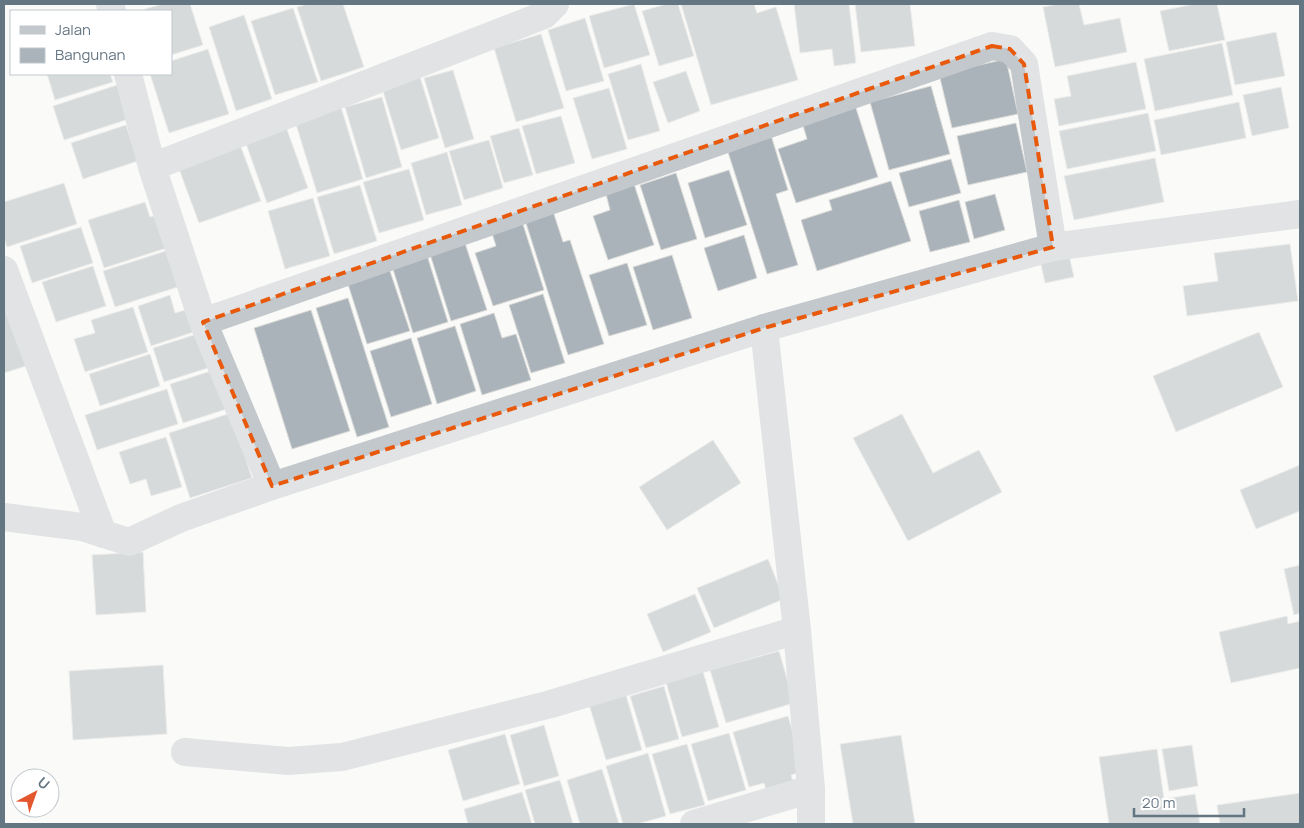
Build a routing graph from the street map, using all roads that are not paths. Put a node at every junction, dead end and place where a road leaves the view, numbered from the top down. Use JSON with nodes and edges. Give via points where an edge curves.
{"nodes":[{"id":1,"x":555,"y":4,"type":"edge"},
{"id":2,"x":128,"y":75,"type":"edge"},
{"id":3,"x":152,"y":167,"type":"junction"},
{"id":4,"x":1300,"y":214,"type":"edge"},
{"id":5,"x":1053,"y":247,"type":"junction"},
{"id":6,"x":4,"y":270,"type":"edge"},
{"id":7,"x":203,"y":322,"type":"junction"},
{"id":8,"x":764,"y":328,"type":"junction"},
{"id":9,"x":272,"y":486,"type":"junction"},
{"id":10,"x":4,"y":518,"type":"edge"},
{"id":11,"x":103,"y":534,"type":"junction"},
{"id":12,"x":797,"y":630,"type":"junction"},
{"id":13,"x":185,"y":752,"type":"dead end"},
{"id":14,"x":811,"y":789,"type":"junction"},
{"id":15,"x":694,"y":824,"type":"edge"},
{"id":16,"x":810,"y":824,"type":"edge"}],
"edges":[{"from":1,"to":3,"type":"street","via":[[544,15]]},
{"from":2,"to":3,"type":"street"},
{"from":3,"to":7,"type":"street"},
{"from":4,"to":5,"type":"street"},
{"from":5,"to":7,"type":"street","via":[[1024,64],[1010,49],[992,46]]},
{"from":5,"to":8,"type":"street"},
{"from":6,"to":11,"type":"street"},
{"from":7,"to":9,"type":"street"},
{"from":8,"to":9,"type":"street"},
{"from":8,"to":12,"type":"street"},
{"from":9,"to":11,"type":"street","via":[[181,518],[129,542]]},
{"from":10,"to":11,"type":"street","via":[[82,527]]},
{"from":12,"to":13,"type":"street","via":[[551,704],[342,757],[288,761]]},
{"from":12,"to":14,"type":"street"},
{"from":14,"to":15,"type":"street"},
{"from":14,"to":16,"type":"street"}]}
